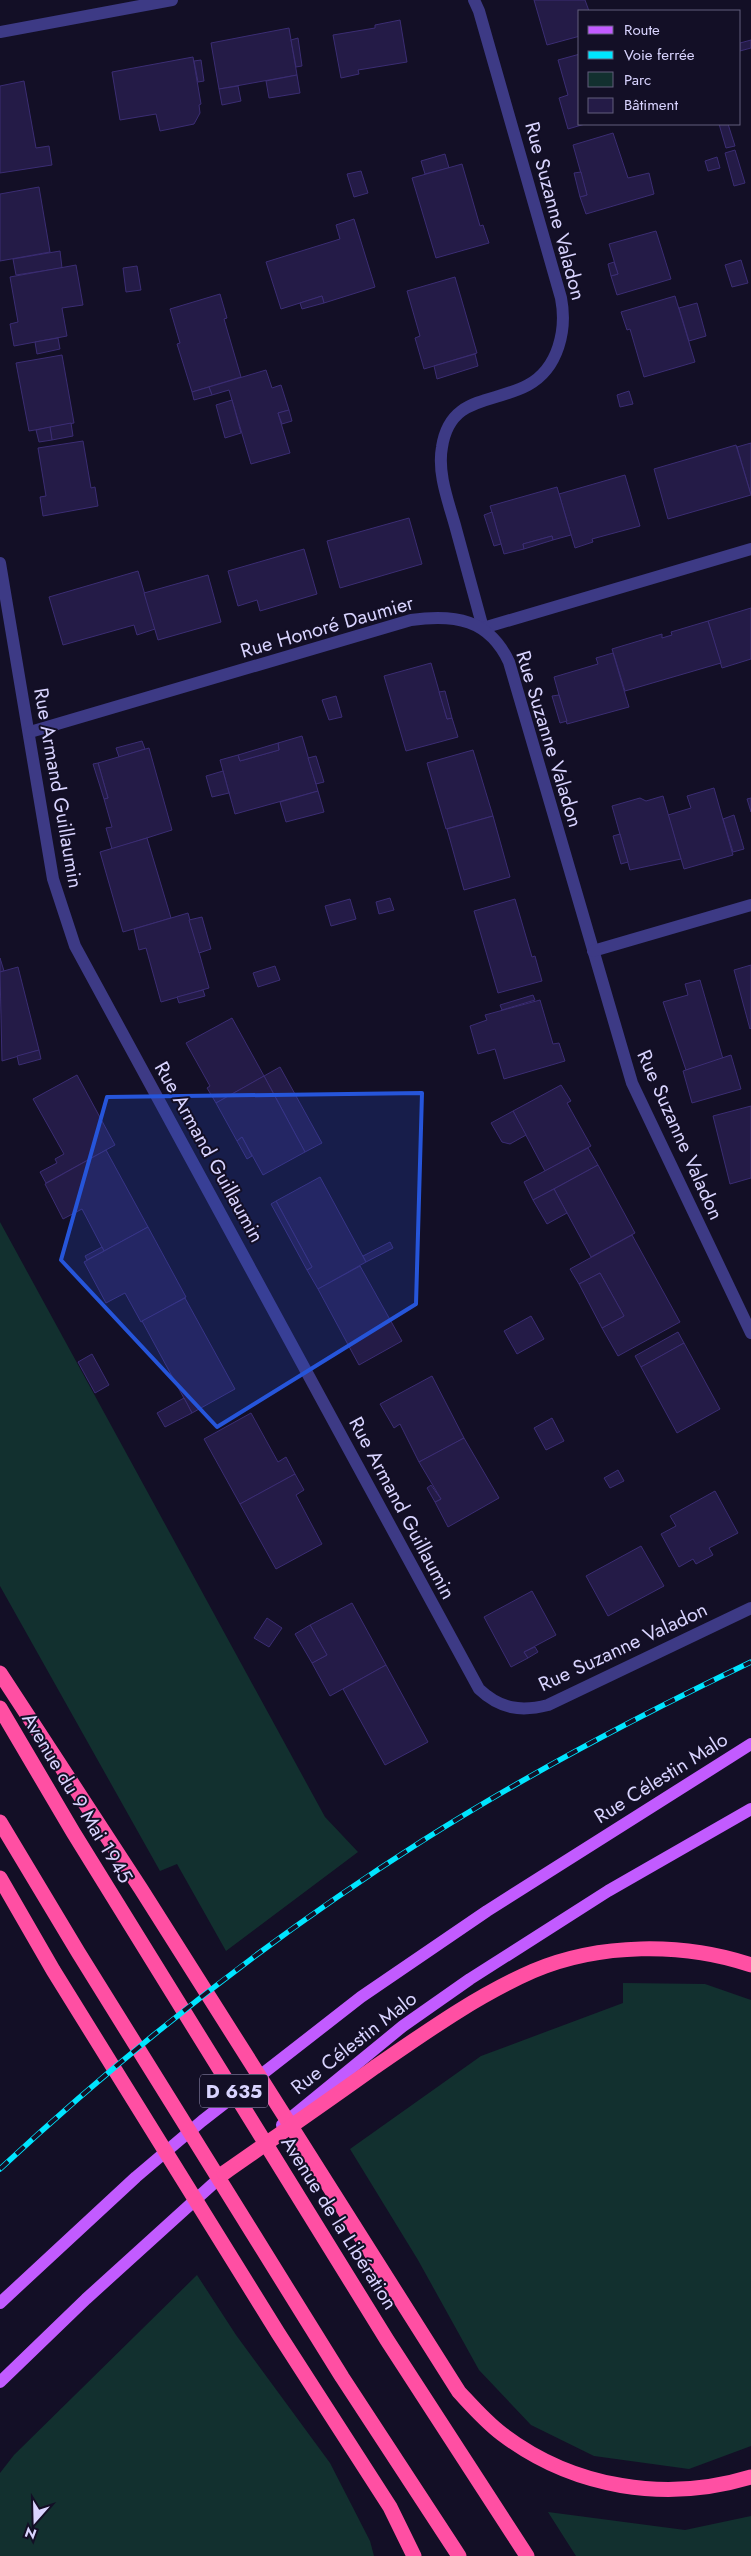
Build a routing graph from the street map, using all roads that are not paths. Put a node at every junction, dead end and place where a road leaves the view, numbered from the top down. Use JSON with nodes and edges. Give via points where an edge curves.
{"nodes":[{"id":1,"x":172,"y":0,"type":"edge"},
{"id":2,"x":474,"y":0,"type":"edge"},
{"id":3,"x":0,"y":32,"type":"edge"},
{"id":4,"x":751,"y":550,"type":"edge"},
{"id":5,"x":0,"y":563,"type":"edge"},
{"id":6,"x":483,"y":628,"type":"junction"},
{"id":7,"x":30,"y":732,"type":"junction"},
{"id":8,"x":751,"y":905,"type":"edge"},
{"id":9,"x":594,"y":951,"type":"junction"},
{"id":10,"x":751,"y":1333,"type":"edge"},
{"id":11,"x":751,"y":1608,"type":"edge"},
{"id":12,"x":0,"y":1673,"type":"edge"},
{"id":13,"x":0,"y":1708,"type":"edge"},
{"id":14,"x":509,"y":1708,"type":"joint"},
{"id":15,"x":751,"y":1744,"type":"edge"},
{"id":16,"x":751,"y":1809,"type":"edge"},
{"id":17,"x":0,"y":1822,"type":"edge"},
{"id":18,"x":0,"y":1878,"type":"edge"},
{"id":19,"x":120,"y":1909,"type":"joint"},
{"id":20,"x":751,"y":1965,"type":"edge"},
{"id":21,"x":224,"y":2173,"type":"junction"},
{"id":22,"x":0,"y":2303,"type":"edge"},
{"id":23,"x":0,"y":2382,"type":"edge"},
{"id":24,"x":751,"y":2477,"type":"edge"},
{"id":25,"x":414,"y":2556,"type":"edge"},
{"id":26,"x":459,"y":2556,"type":"edge"},
{"id":27,"x":527,"y":2556,"type":"edge"}],
"edges":[{"from":1,"to":3,"type":"street"},
{"from":2,"to":6,"type":"street","name":"Rue Suzanne Valadon","via":[[561,298],[564,326],[555,354],[539,377],[462,409],[453,419],[442,445],[440,458],[444,486]]},
{"from":4,"to":6,"type":"street"},
{"from":5,"to":7,"type":"street","name":"Rue Armand Guillaumin"},
{"from":6,"to":7,"type":"street","name":"Rue Honoré Daumier","via":[[446,617],[411,620]]},
{"from":6,"to":9,"type":"street","name":"Rue Suzanne Valadon","via":[[497,641],[509,662]]},
{"from":7,"to":14,"type":"street","name":"Rue Armand Guillaumin","via":[[53,879],[75,946],[472,1678],[488,1697]]},
{"from":8,"to":9,"type":"street"},
{"from":9,"to":10,"type":"street","name":"Rue Suzanne Valadon","via":[[624,1062],[639,1102]]},
{"from":11,"to":14,"type":"street","name":"Rue Suzanne Valadon","via":[[562,1700],[534,1709]]},
{"from":12,"to":24,"type":"highway","via":[[141,1889],[459,2392],[485,2420],[521,2448],[586,2478],[635,2488],[683,2490]]},
{"from":13,"to":19,"type":"highway","name":"Avenue du 9 Mai 1945","number":"D 635"},
{"from":15,"to":22,"type":"main road","name":"Rue Célestin Malo","via":[[495,1906],[361,1997],[136,2177]]},
{"from":16,"to":21,"type":"main road","name":"Rue Célestin Malo","via":[[600,1896],[470,1979],[381,2044]]},
{"from":17,"to":26,"type":"highway","number":"D 635","via":[[342,2377]]},
{"from":18,"to":25,"type":"highway","via":[[53,1970],[278,2333],[390,2507]]},
{"from":19,"to":27,"type":"highway","name":"Avenue de la Libération","number":"D 635","via":[[418,2389]]},
{"from":20,"to":21,"type":"highway","via":[[712,1954],[660,1949],[582,1957],[534,1971],[448,2016]]},
{"from":21,"to":23,"type":"main road","name":"Rue Célestin Malo"}]}
